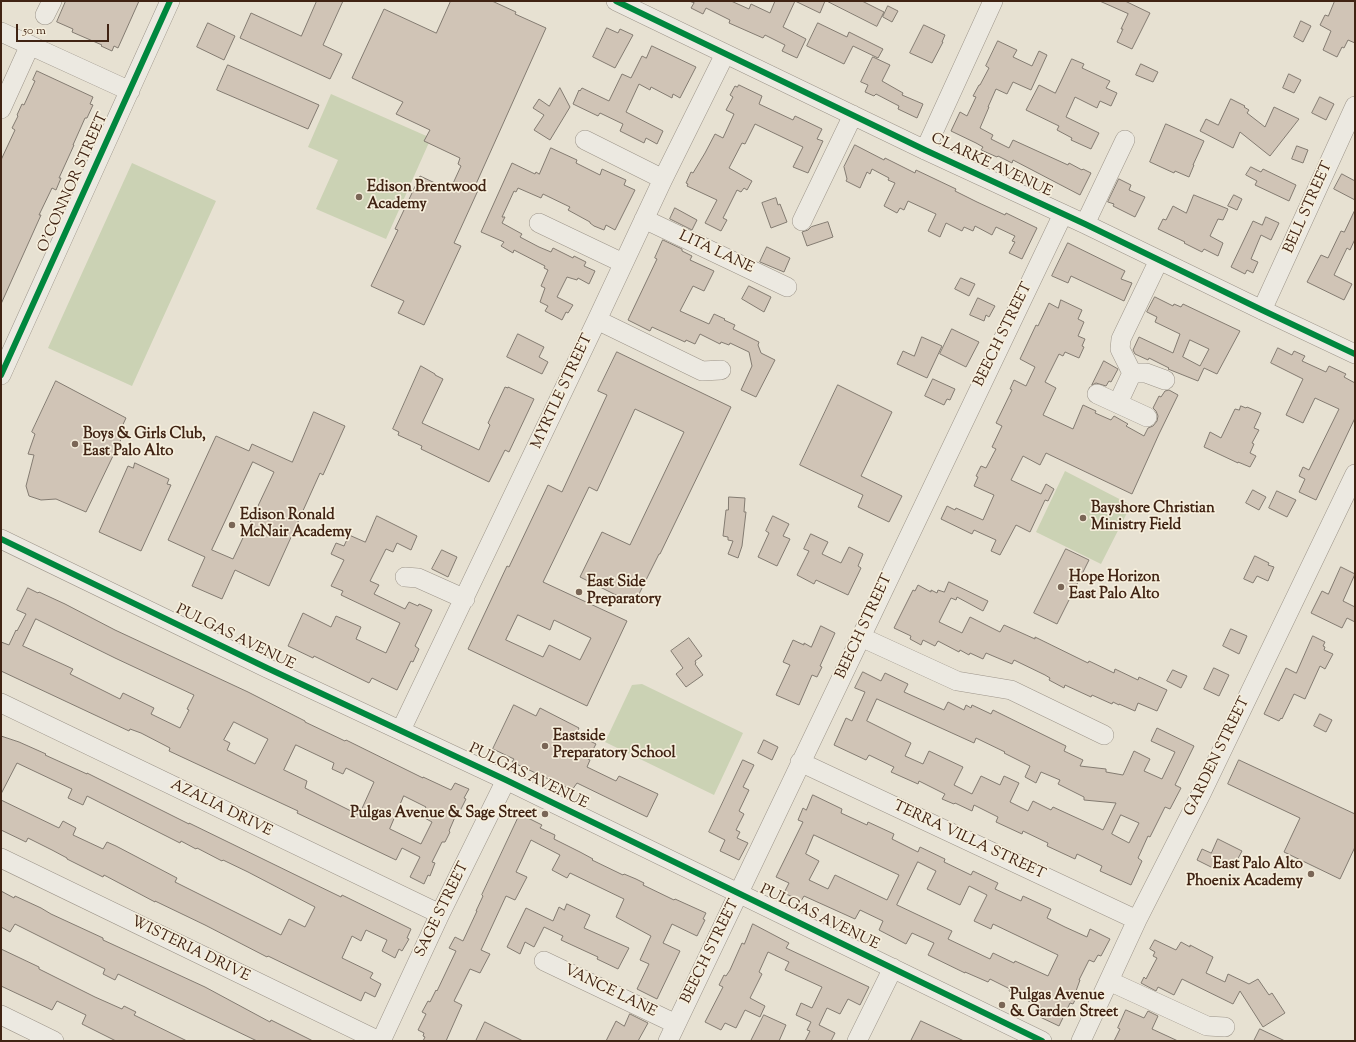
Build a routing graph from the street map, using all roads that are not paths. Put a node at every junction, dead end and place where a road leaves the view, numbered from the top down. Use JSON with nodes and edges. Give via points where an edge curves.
{"nodes":[{"id":1,"x":170,"y":1,"type":"edge"},
{"id":2,"x":616,"y":1,"type":"edge"},
{"id":3,"x":993,"y":1,"type":"edge"},
{"id":4,"x":1,"y":32,"type":"edge"},
{"id":5,"x":30,"y":45,"type":"junction"},
{"id":6,"x":725,"y":54,"type":"junction"},
{"id":7,"x":130,"y":91,"type":"junction"},
{"id":8,"x":1355,"y":106,"type":"edge"},
{"id":9,"x":1,"y":109,"type":"edge"},
{"id":10,"x":853,"y":115,"type":"junction"},
{"id":11,"x":585,"y":140,"type":"dead end"},
{"id":12,"x":1125,"y":140,"type":"dead end"},
{"id":13,"x":925,"y":150,"type":"junction"},
{"id":14,"x":663,"y":179,"type":"junction"},
{"id":15,"x":1063,"y":214,"type":"junction"},
{"id":16,"x":644,"y":219,"type":"junction"},
{"id":17,"x":802,"y":221,"type":"dead end"},
{"id":18,"x":539,"y":223,"type":"dead end"},
{"id":19,"x":1085,"y":224,"type":"junction"},
{"id":20,"x":1159,"y":260,"type":"junction"},
{"id":21,"x":623,"y":263,"type":"junction"},
{"id":22,"x":787,"y":287,"type":"dead end"},
{"id":23,"x":1262,"y":310,"type":"junction"},
{"id":24,"x":597,"y":320,"type":"junction"},
{"id":25,"x":1355,"y":354,"type":"edge"},
{"id":26,"x":721,"y":370,"type":"dead end"},
{"id":27,"x":1132,"y":373,"type":"junction"},
{"id":28,"x":1,"y":375,"type":"edge"},
{"id":29,"x":1165,"y":380,"type":"dead end"},
{"id":30,"x":1098,"y":394,"type":"dead end"},
{"id":31,"x":1118,"y":403,"type":"junction"},
{"id":32,"x":1147,"y":417,"type":"dead end"},
{"id":33,"x":1355,"y":474,"type":"edge"},
{"id":34,"x":1,"y":539,"type":"edge"},
{"id":35,"x":405,"y":577,"type":"dead end"},
{"id":36,"x":464,"y":599,"type":"junction"},
{"id":37,"x":860,"y":637,"type":"junction"},
{"id":38,"x":1,"y":703,"type":"edge"},
{"id":39,"x":401,"y":730,"type":"junction"},
{"id":40,"x":1104,"y":734,"type":"dead end"},
{"id":41,"x":800,"y":762,"type":"junction"},
{"id":42,"x":506,"y":780,"type":"junction"},
{"id":43,"x":1,"y":858,"type":"edge"},
{"id":44,"x":739,"y":894,"type":"junction"},
{"id":45,"x":440,"y":914,"type":"junction"},
{"id":46,"x":1138,"y":920,"type":"junction"},
{"id":47,"x":544,"y":960,"type":"dead end"},
{"id":48,"x":893,"y":968,"type":"junction"},
{"id":49,"x":1109,"y":981,"type":"junction"},
{"id":50,"x":1,"y":1015,"type":"edge"},
{"id":51,"x":676,"y":1024,"type":"junction"},
{"id":52,"x":1225,"y":1028,"type":"dead end"},
{"id":53,"x":54,"y":1041,"type":"edge"},
{"id":54,"x":380,"y":1041,"type":"edge"},
{"id":55,"x":668,"y":1041,"type":"edge"},
{"id":56,"x":857,"y":1041,"type":"edge"},
{"id":57,"x":1042,"y":1041,"type":"edge"},
{"id":58,"x":1081,"y":1041,"type":"edge"}],
"edges":[{"from":1,"to":7,"type":"street","name":"O'CONNOR STREET"},
{"from":2,"to":6,"type":"street","name":"CLARKE AVENUE"},
{"from":3,"to":13,"type":"street"},
{"from":4,"to":5,"type":"street"},
{"from":5,"to":7,"type":"street"},
{"from":5,"to":9,"type":"street"},
{"from":6,"to":10,"type":"street","name":"CLARKE AVENUE"},
{"from":6,"to":14,"type":"street","name":"MYRTLE STREET"},
{"from":7,"to":28,"type":"street","name":"O'CONNOR STREET"},
{"from":8,"to":23,"type":"street","name":"BELL STREET"},
{"from":10,"to":13,"type":"street","name":"CLARKE AVENUE"},
{"from":10,"to":17,"type":"street"},
{"from":11,"to":14,"type":"street"},
{"from":12,"to":19,"type":"street"},
{"from":13,"to":15,"type":"street","name":"CLARKE AVENUE"},
{"from":14,"to":16,"type":"street","name":"MYRTLE STREET"},
{"from":15,"to":19,"type":"street","name":"CLARKE AVENUE"},
{"from":15,"to":37,"type":"street","name":"BEECH STREET"},
{"from":16,"to":21,"type":"street","name":"MYRTLE STREET"},
{"from":16,"to":22,"type":"street","name":"LITA LANE"},
{"from":18,"to":21,"type":"street"},
{"from":19,"to":20,"type":"street","name":"CLARKE AVENUE"},
{"from":20,"to":23,"type":"street","name":"CLARKE AVENUE"},
{"from":20,"to":27,"type":"street","via":[[1121,339],[1120,349]]},
{"from":21,"to":24,"type":"street","name":"MYRTLE STREET"},
{"from":23,"to":25,"type":"street","name":"CLARKE AVENUE"},
{"from":24,"to":26,"type":"street","via":[[702,371]]},
{"from":24,"to":36,"type":"street","name":"MYRTLE STREET"},
{"from":27,"to":29,"type":"street","via":[[1146,373]]},
{"from":27,"to":31,"type":"street"},
{"from":30,"to":31,"type":"street"},
{"from":31,"to":32,"type":"street"},
{"from":33,"to":46,"type":"street","name":"GARDEN STREET"},
{"from":34,"to":39,"type":"street","name":"PULGAS AVENUE"},
{"from":35,"to":36,"type":"street","via":[[418,578]]},
{"from":36,"to":39,"type":"street","name":"MYRTLE STREET"},
{"from":37,"to":40,"type":"street","via":[[956,681],[1011,690]]},
{"from":37,"to":41,"type":"street","name":"BEECH STREET"},
{"from":38,"to":45,"type":"street","name":"AZALIA DRIVE"},
{"from":39,"to":42,"type":"street","name":"PULGAS AVENUE"},
{"from":41,"to":44,"type":"street","name":"BEECH STREET"},
{"from":41,"to":46,"type":"street","name":"TERRA VILLA STREET"},
{"from":42,"to":44,"type":"street","name":"PULGAS AVENUE"},
{"from":42,"to":45,"type":"street","name":"SAGE STREET"},
{"from":43,"to":54,"type":"street","name":"WISTERIA DRIVE"},
{"from":44,"to":48,"type":"street","name":"PULGAS AVENUE"},
{"from":44,"to":51,"type":"street","name":"BEECH STREET"},
{"from":45,"to":54,"type":"street","name":"SAGE STREET"},
{"from":46,"to":49,"type":"street","name":"GARDEN STREET"},
{"from":47,"to":51,"type":"street","name":"VANCE LANE"},
{"from":48,"to":56,"type":"street"},
{"from":48,"to":57,"type":"street","name":"PULGAS AVENUE"},
{"from":49,"to":52,"type":"street","via":[[1207,1026]]},
{"from":49,"to":58,"type":"street","name":"GARDEN STREET"},
{"from":50,"to":53,"type":"street"},
{"from":51,"to":55,"type":"street","name":"BEECH STREET"}]}
